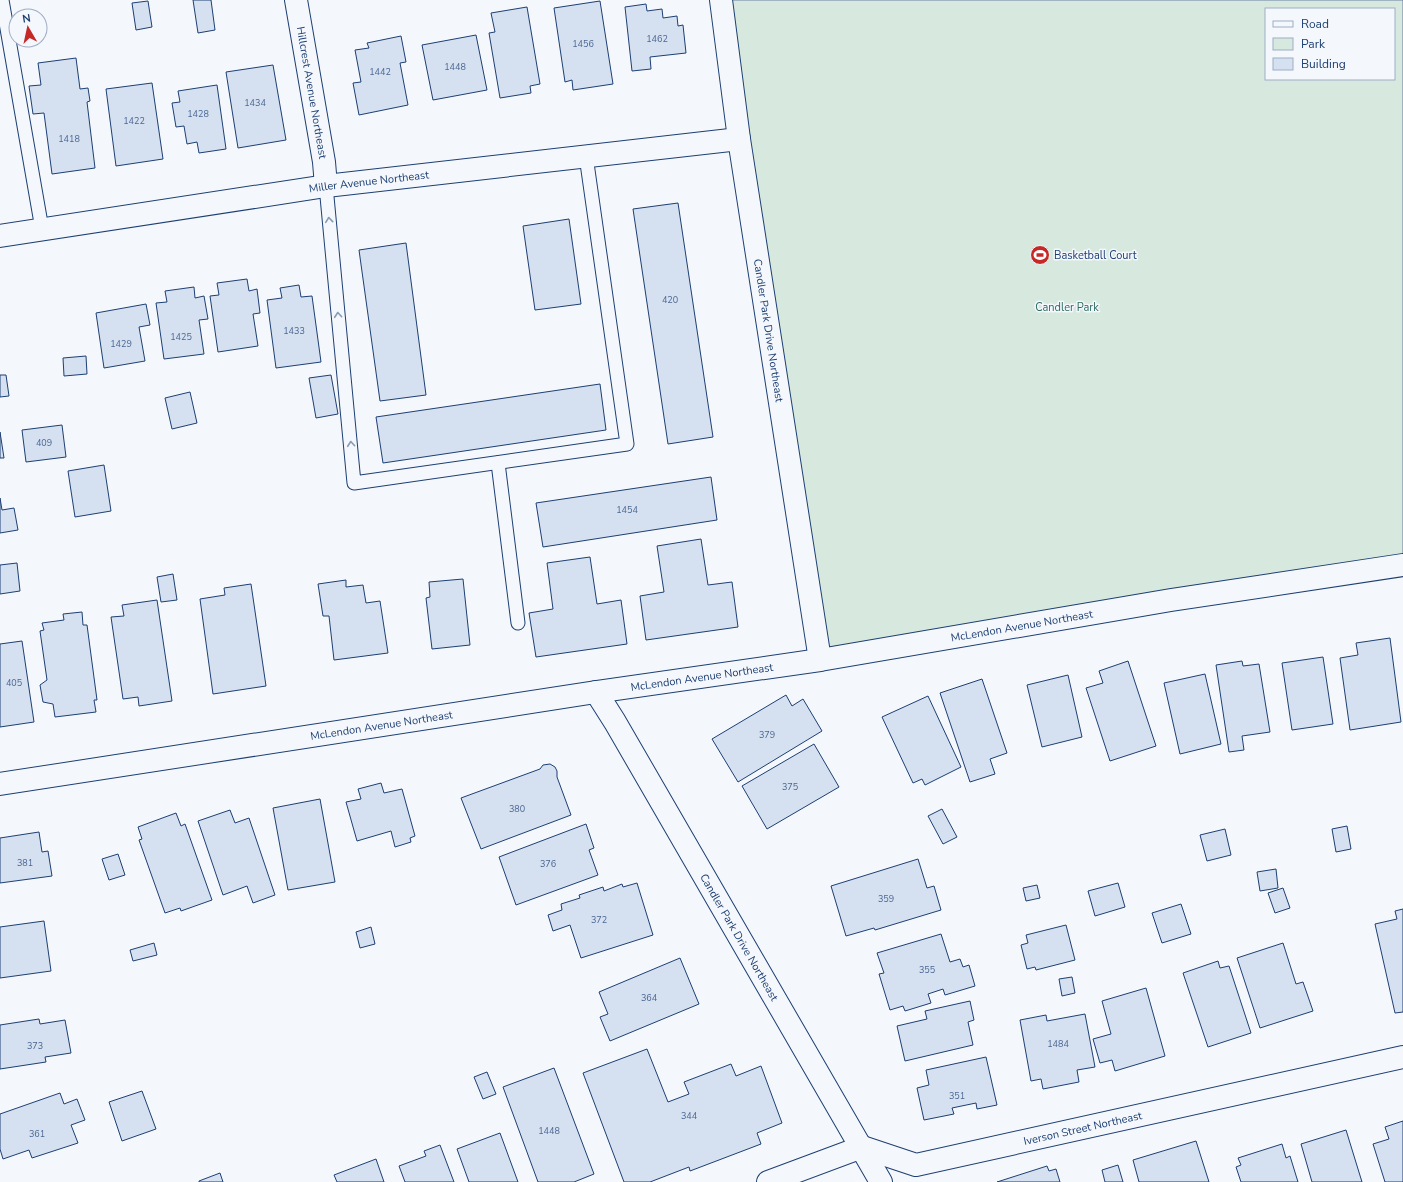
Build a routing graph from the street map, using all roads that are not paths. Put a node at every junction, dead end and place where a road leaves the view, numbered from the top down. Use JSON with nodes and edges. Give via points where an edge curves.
{"nodes":[{"id":1,"x":2,"y":0,"type":"edge"},
{"id":2,"x":296,"y":0,"type":"edge"},
{"id":3,"x":721,"y":0,"type":"edge"},
{"id":4,"x":739,"y":139,"type":"junction"},
{"id":5,"x":586,"y":156,"type":"junction"},
{"id":6,"x":326,"y":186,"type":"junction"},
{"id":7,"x":42,"y":229,"type":"junction"},
{"id":8,"x":0,"y":236,"type":"edge"},
{"id":9,"x":498,"y":463,"type":"junction"},
{"id":10,"x":1403,"y":564,"type":"edge"},
{"id":11,"x":518,"y":623,"type":"dead end"},
{"id":12,"x":820,"y":660,"type":"junction"},
{"id":13,"x":596,"y":692,"type":"junction"},
{"id":14,"x":0,"y":784,"type":"edge"},
{"id":15,"x":1403,"y":1057,"type":"edge"},
{"id":16,"x":862,"y":1147,"type":"junction"},
{"id":17,"x":768,"y":1182,"type":"edge"},
{"id":18,"x":881,"y":1182,"type":"edge"}],
"edges":[{"from":1,"to":7,"type":"lane"},
{"from":2,"to":6,"type":"street","name":"Hillcrest Avenue Northeast"},
{"from":3,"to":4,"type":"street","name":"Candler Park Drive Northeast"},
{"from":4,"to":5,"type":"street","name":"Miller Avenue Northeast"},
{"from":4,"to":12,"type":"street","name":"Candler Park Drive Northeast"},
{"from":5,"to":6,"type":"street","name":"Miller Avenue Northeast"},
{"from":5,"to":9,"type":"lane","via":[[627,444]]},
{"from":6,"to":7,"type":"street","name":"Miller Avenue Northeast"},
{"from":9,"to":6,"type":"lane","one_way":true,"via":[[354,483]]},
{"from":7,"to":8,"type":"street","name":"Miller Avenue Northeast"},
{"from":9,"to":11,"type":"lane"},
{"from":10,"to":12,"type":"street","name":"McLendon Avenue Northeast","via":[[1171,600]]},
{"from":12,"to":13,"type":"street","name":"McLendon Avenue Northeast"},
{"from":13,"to":14,"type":"street","name":"McLendon Avenue Northeast"},
{"from":13,"to":16,"type":"street","name":"Candler Park Drive Northeast"},
{"from":15,"to":16,"type":"street","name":"Iverson Street Northeast","via":[[916,1165]]},
{"from":16,"to":17,"type":"street"},
{"from":16,"to":18,"type":"street","name":"Candler Park Drive Northeast"}]}
